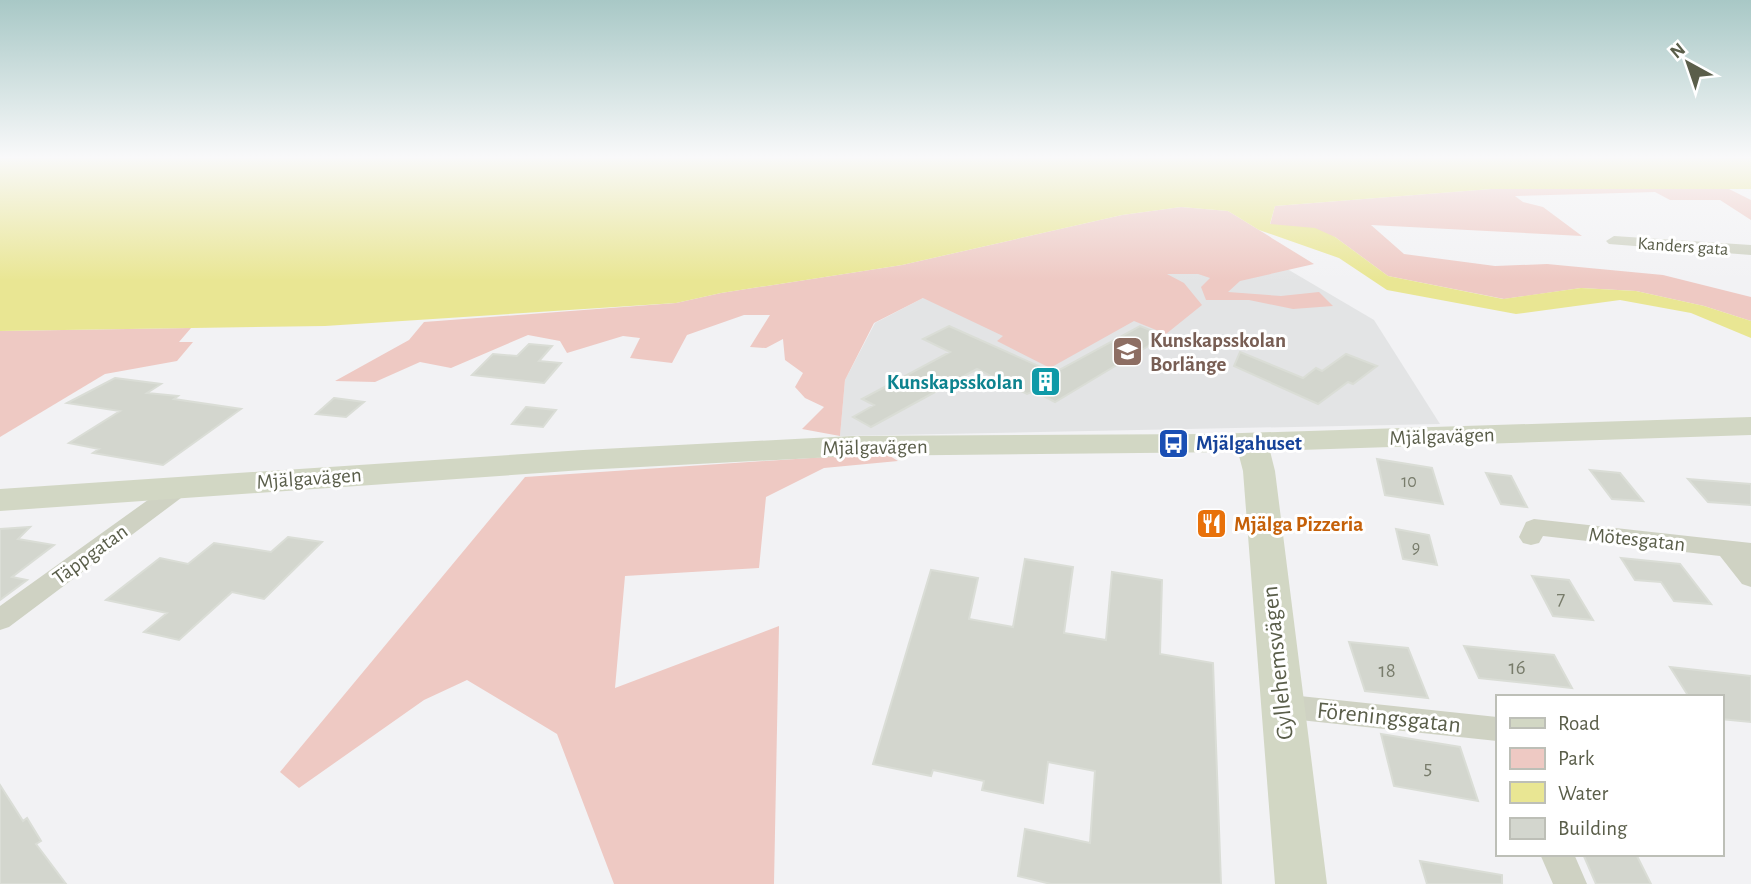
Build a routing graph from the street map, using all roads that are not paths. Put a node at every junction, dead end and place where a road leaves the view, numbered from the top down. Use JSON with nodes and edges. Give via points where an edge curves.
{"nodes":[{"id":1,"x":1614,"y":241,"type":"dead end"},
{"id":2,"x":1751,"y":250,"type":"edge"},
{"id":3,"x":1751,"y":426,"type":"edge"},
{"id":4,"x":1252,"y":442,"type":"junction"},
{"id":5,"x":181,"y":487,"type":"junction"},
{"id":6,"x":0,"y":500,"type":"edge"},
{"id":7,"x":1531,"y":537,"type":"dead end"},
{"id":8,"x":1739,"y":550,"type":"edge"},
{"id":9,"x":1751,"y":578,"type":"edge"},
{"id":10,"x":0,"y":620,"type":"edge"},
{"id":11,"x":1281,"y":706,"type":"junction"},
{"id":12,"x":1496,"y":729,"type":"edge"},
{"id":13,"x":1558,"y":856,"type":"edge"},
{"id":14,"x":1301,"y":884,"type":"edge"},
{"id":15,"x":1570,"y":884,"type":"edge"}],
"edges":[{"from":1,"to":2,"type":"street","name":"Kanders gata"},
{"from":3,"to":4,"type":"street","name":"Mjälgavägen"},
{"from":4,"to":5,"type":"street","name":"Mjälgavägen","via":[[852,446]]},
{"from":4,"to":11,"type":"street","name":"Gyllehemsvägen","via":[[1259,471]]},
{"from":5,"to":6,"type":"street","name":"Mjälgavägen"},
{"from":5,"to":10,"type":"street","name":"Täppgatan"},
{"from":7,"to":8,"type":"street","name":"Mötesgatan","via":[[1534,527]]},
{"from":8,"to":9,"type":"street"},
{"from":11,"to":12,"type":"street","name":"Föreningsgatan"},
{"from":11,"to":14,"type":"street","name":"Gyllehemsvägen"},
{"from":13,"to":15,"type":"street"}]}
